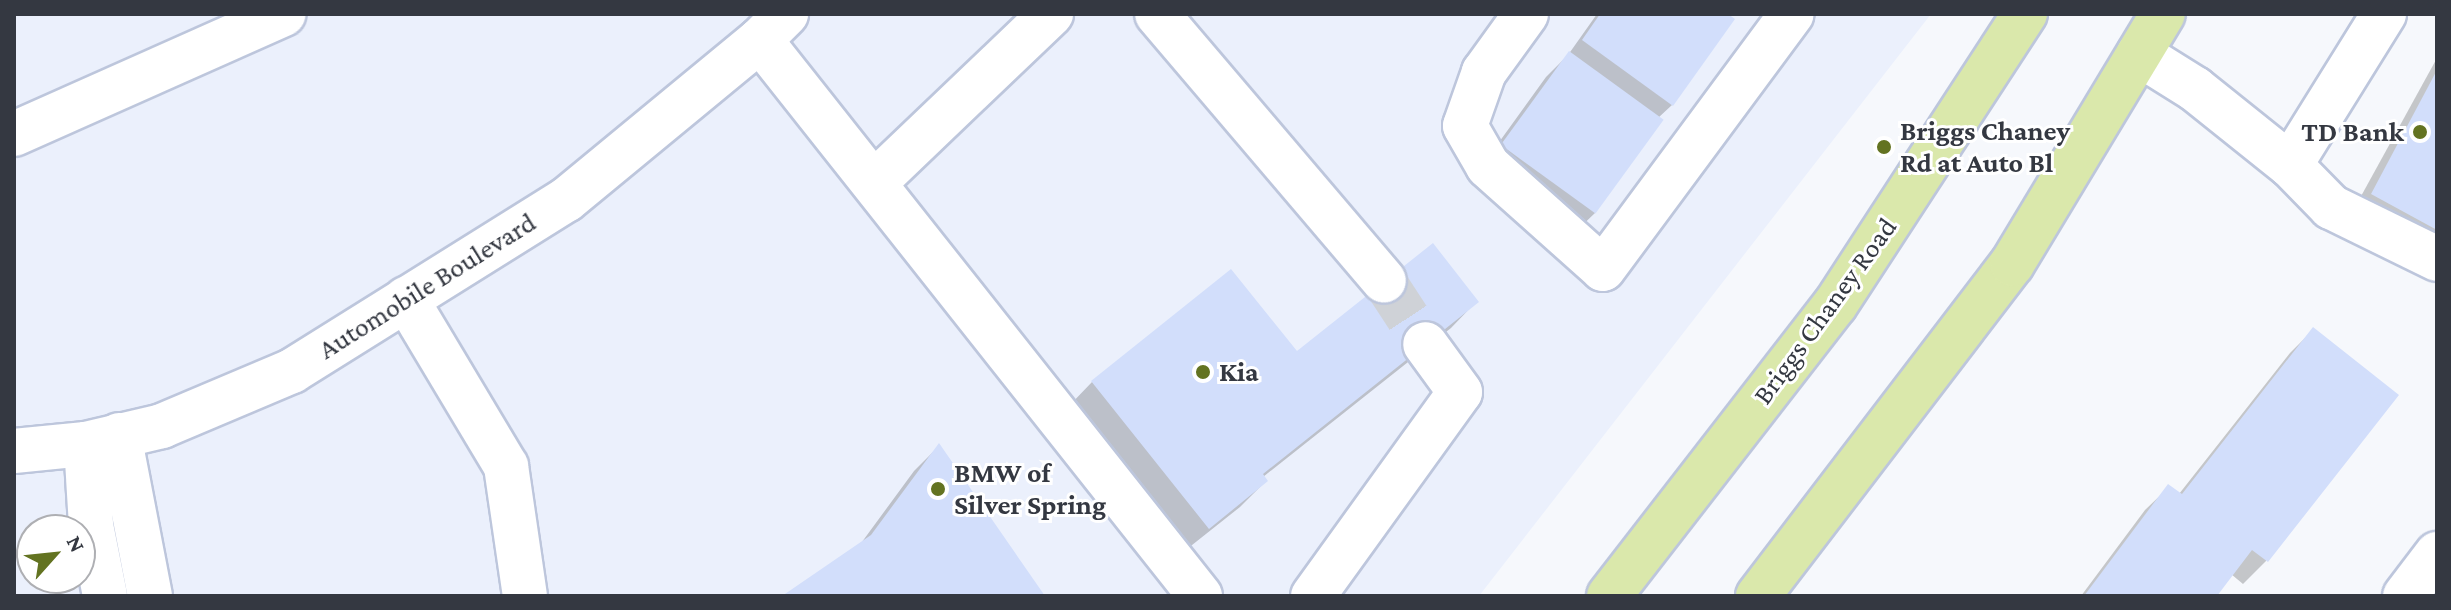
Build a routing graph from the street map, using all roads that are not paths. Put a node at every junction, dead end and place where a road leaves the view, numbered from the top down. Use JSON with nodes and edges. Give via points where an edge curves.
{"nodes":[{"id":1,"x":283,"y":14,"type":"edge"},
{"id":2,"x":1051,"y":14,"type":"edge"},
{"id":3,"x":1157,"y":14,"type":"edge"},
{"id":4,"x":1526,"y":14,"type":"edge"},
{"id":5,"x":1792,"y":14,"type":"edge"},
{"id":6,"x":2025,"y":14,"type":"edge"},
{"id":7,"x":2163,"y":14,"type":"edge"},
{"id":8,"x":2384,"y":14,"type":"edge"},
{"id":9,"x":773,"y":27,"type":"edge"},
{"id":10,"x":2139,"y":54,"type":"junction"},
{"id":11,"x":14,"y":134,"type":"edge"},
{"id":12,"x":2290,"y":165,"type":"junction"},
{"id":13,"x":874,"y":183,"type":"junction"},
{"id":14,"x":2437,"y":259,"type":"edge"},
{"id":15,"x":1384,"y":281,"type":"tunnel mouth"},
{"id":16,"x":406,"y":299,"type":"junction"},
{"id":17,"x":1425,"y":344,"type":"tunnel mouth"},
{"id":18,"x":102,"y":440,"type":"junction"},
{"id":19,"x":14,"y":451,"type":"edge"},
{"id":20,"x":2437,"y":554,"type":"edge"},
{"id":21,"x":105,"y":596,"type":"edge"},
{"id":22,"x":150,"y":596,"type":"edge"},
{"id":23,"x":525,"y":596,"type":"edge"},
{"id":24,"x":1200,"y":596,"type":"edge"},
{"id":25,"x":1313,"y":596,"type":"edge"},
{"id":26,"x":1609,"y":596,"type":"edge"},
{"id":27,"x":1758,"y":596,"type":"edge"},
{"id":28,"x":2405,"y":596,"type":"edge"}],
"edges":[{"from":1,"to":11,"type":"street"},
{"from":2,"to":13,"type":"street"},
{"from":3,"to":15,"type":"street"},
{"from":4,"to":5,"type":"street","via":[[1484,72],[1465,126],[1488,166],[1603,269]]},
{"from":6,"to":26,"type":"main road","name":"Briggs Chaney Road","via":[[1835,305]]},
{"from":7,"to":10,"type":"main road"},
{"from":8,"to":12,"type":"street"},
{"from":9,"to":13,"type":"street"},
{"from":9,"to":16,"type":"street","name":"Automobile Boulevard","via":[[566,200]]},
{"from":10,"to":12,"type":"street","via":[[2195,89]]},
{"from":10,"to":27,"type":"main road","via":[[2012,264]]},
{"from":12,"to":14,"type":"street","via":[[2331,207]]},
{"from":13,"to":24,"type":"street"},
{"from":16,"to":18,"type":"street","name":"Automobile Boulevard","via":[[292,371],[162,426]]},
{"from":16,"to":23,"type":"street","via":[[506,466]]},
{"from":17,"to":25,"type":"street","via":[[1460,392]]},
{"from":18,"to":19,"type":"street","name":"Automobile Boulevard"},
{"from":18,"to":21,"type":"street","via":[[91,525]]},
{"from":18,"to":22,"type":"street"},
{"from":20,"to":28,"type":"street"}]}
